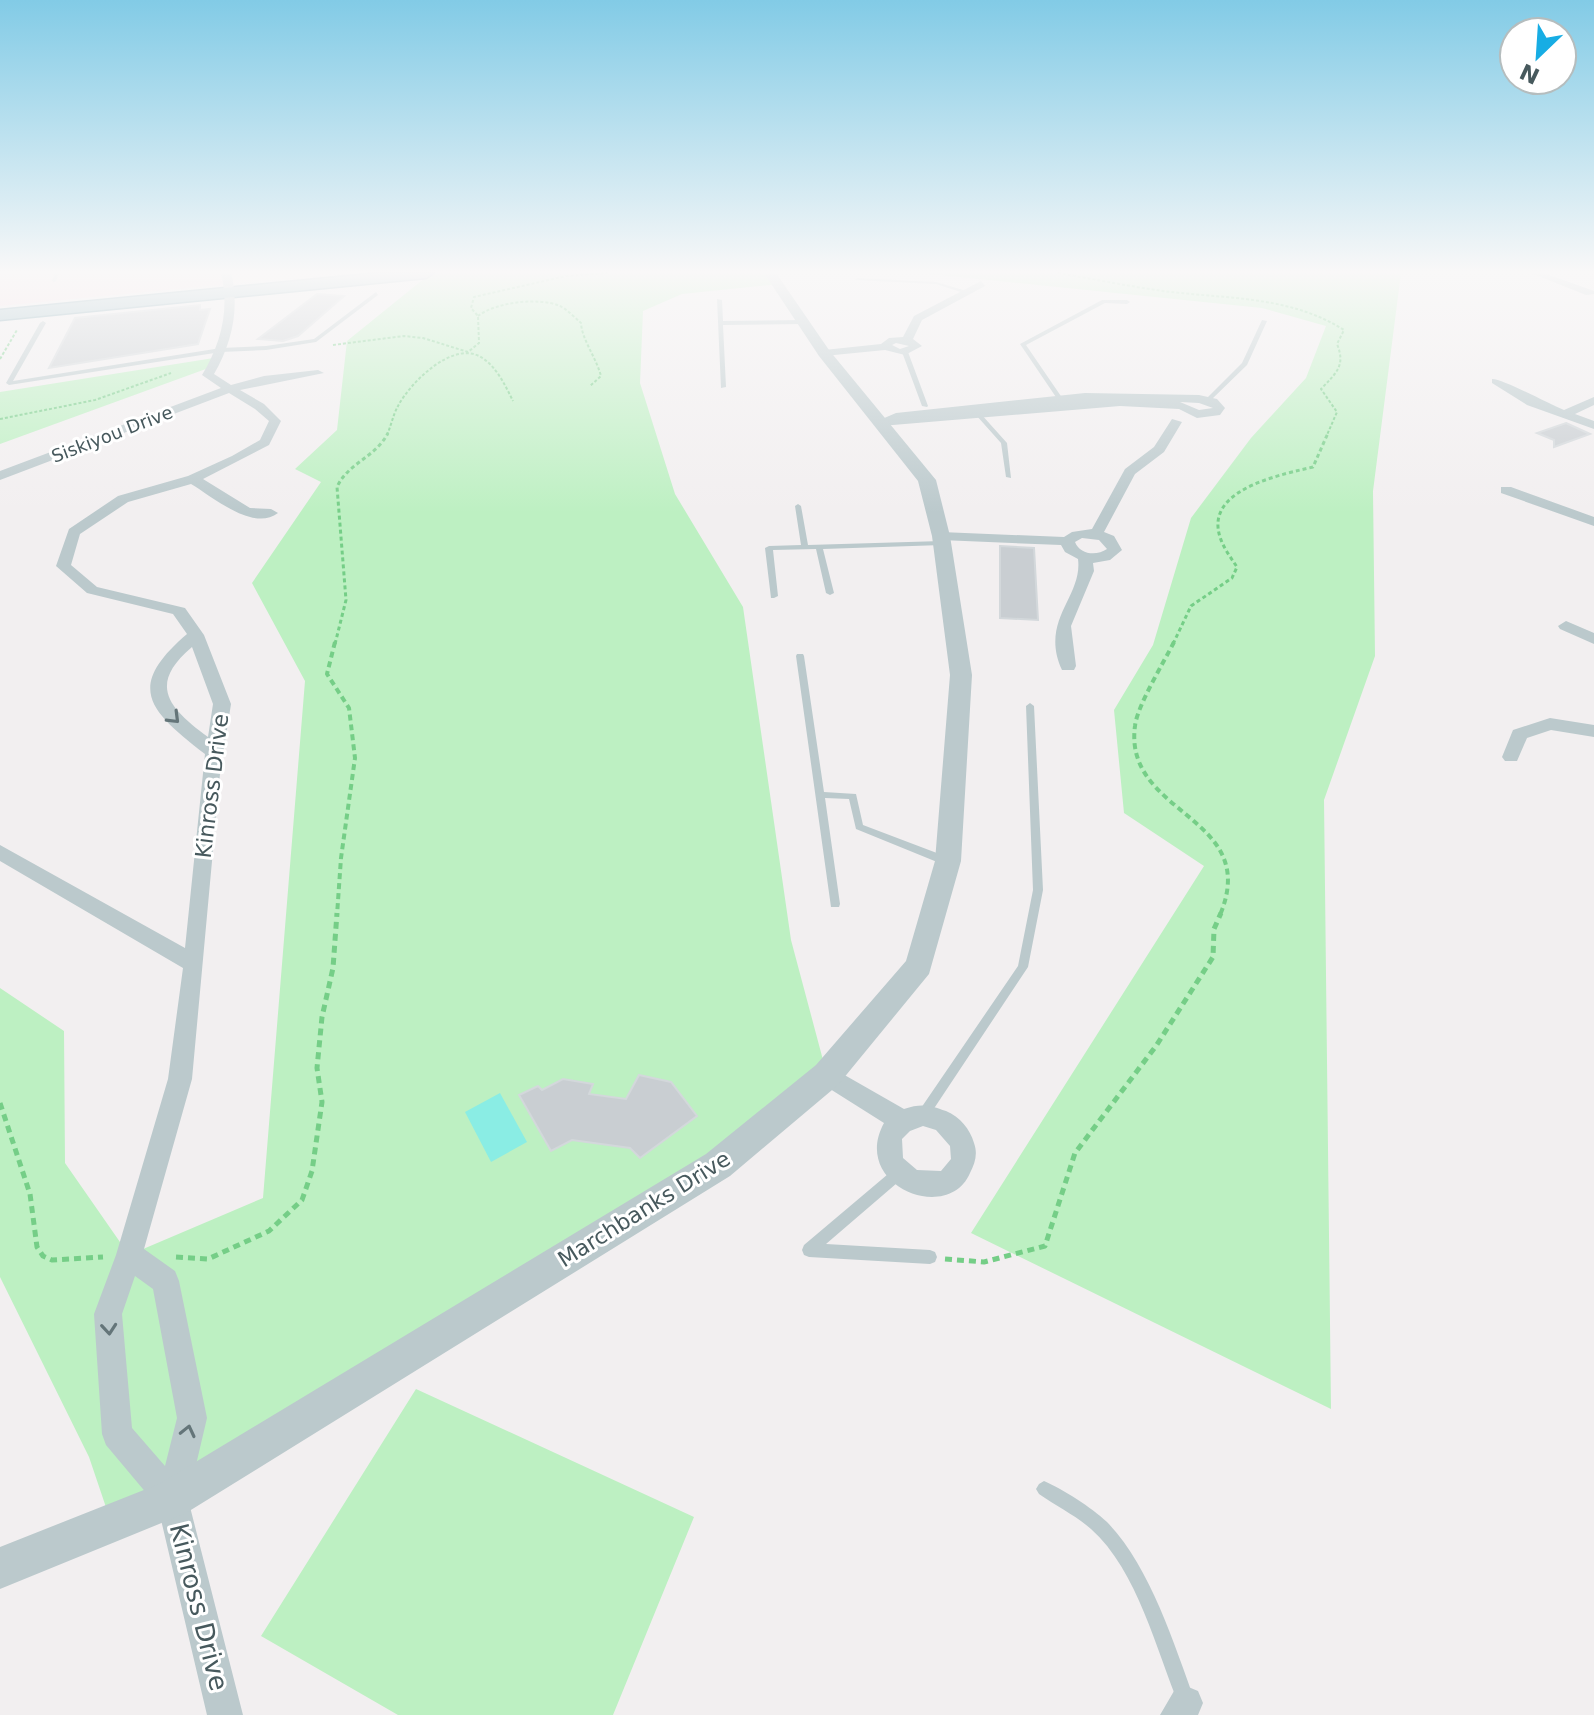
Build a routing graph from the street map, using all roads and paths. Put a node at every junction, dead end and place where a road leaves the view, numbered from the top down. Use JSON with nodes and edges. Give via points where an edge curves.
{"nodes":[{"id":1,"x":26,"y":353,"type":"edge"},
{"id":2,"x":202,"y":353,"type":"edge"},
{"id":3,"x":219,"y":353,"type":"edge"},
{"id":4,"x":466,"y":353,"type":"edge"},
{"id":5,"x":473,"y":353,"type":"edge"},
{"id":6,"x":595,"y":353,"type":"edge"},
{"id":7,"x":721,"y":353,"type":"edge"},
{"id":8,"x":824,"y":353,"type":"edge"},
{"id":9,"x":908,"y":353,"type":"edge"},
{"id":10,"x":1029,"y":353,"type":"edge"},
{"id":11,"x":1250,"y":353,"type":"edge"},
{"id":12,"x":1340,"y":353,"type":"edge"},
{"id":13,"x":318,"y":373,"type":"dead end"},
{"id":14,"x":1496,"y":381,"type":"dead end"},
{"id":15,"x":590,"y":386,"type":"dead end"},
{"id":16,"x":723,"y":387,"type":"dead end"},
{"id":17,"x":227,"y":390,"type":"junction"},
{"id":18,"x":1208,"y":400,"type":"joint"},
{"id":19,"x":513,"y":401,"type":"dead end"},
{"id":20,"x":1594,"y":401,"type":"edge"},
{"id":21,"x":1062,"y":402,"type":"junction"},
{"id":22,"x":925,"y":406,"type":"dead end"},
{"id":23,"x":978,"y":411,"type":"junction"},
{"id":24,"x":1565,"y":414,"type":"junction"},
{"id":25,"x":881,"y":422,"type":"junction"},
{"id":26,"x":1176,"y":422,"type":"dead end"},
{"id":27,"x":1594,"y":425,"type":"edge"},
{"id":28,"x":0,"y":476,"type":"edge"},
{"id":29,"x":1009,"y":477,"type":"dead end"},
{"id":30,"x":193,"y":479,"type":"junction"},
{"id":31,"x":1506,"y":490,"type":"dead end"},
{"id":32,"x":798,"y":506,"type":"dead end"},
{"id":33,"x":271,"y":513,"type":"dead end"},
{"id":34,"x":1594,"y":522,"type":"edge"},
{"id":35,"x":1096,"y":534,"type":"junction"},
{"id":36,"x":941,"y":539,"type":"junction"},
{"id":37,"x":1067,"y":541,"type":"junction"},
{"id":38,"x":805,"y":547,"type":"junction"},
{"id":39,"x":819,"y":547,"type":"junction"},
{"id":40,"x":1085,"y":557,"type":"junction"},
{"id":41,"x":830,"y":593,"type":"dead end"},
{"id":42,"x":774,"y":596,"type":"dead end"},
{"id":43,"x":1566,"y":626,"type":"dead end"},
{"id":44,"x":196,"y":635,"type":"junction"},
{"id":45,"x":1594,"y":639,"type":"edge"},
{"id":46,"x":800,"y":656,"type":"dead end"},
{"id":47,"x":1068,"y":666,"type":"dead end"},
{"id":48,"x":1030,"y":706,"type":"dead end"},
{"id":49,"x":1594,"y":731,"type":"edge"},
{"id":50,"x":215,"y":752,"type":"junction"},
{"id":51,"x":1511,"y":757,"type":"dead end"},
{"id":52,"x":820,"y":795,"type":"junction"},
{"id":53,"x":0,"y":852,"type":"edge"},
{"id":54,"x":948,"y":861,"type":"junction"},
{"id":55,"x":835,"y":904,"type":"dead end"},
{"id":56,"x":194,"y":964,"type":"junction"},
{"id":57,"x":827,"y":1075,"type":"junction"},
{"id":58,"x":0,"y":1103,"type":"edge"},
{"id":59,"x":913,"y":1118,"type":"junction"},
{"id":60,"x":899,"y":1173,"type":"junction"},
{"id":61,"x":129,"y":1255,"type":"junction"},
{"id":62,"x":930,"y":1257,"type":"joint"},
{"id":63,"x":1044,"y":1489,"type":"dead end"},
{"id":64,"x":172,"y":1499,"type":"junction"},
{"id":65,"x":0,"y":1568,"type":"edge"},
{"id":66,"x":1182,"y":1709,"type":"edge"},
{"id":67,"x":225,"y":1715,"type":"edge"}],
"edges":[{"from":1,"to":2,"type":"lane","via":[[9,383]]},
{"from":3,"to":17,"type":"street","via":[[208,375]]},
{"from":4,"to":61,"type":"path","via":[[430,369],[399,403],[384,441],[340,477],[337,487],[346,600],[327,674],[349,708],[355,758],[333,968],[318,1055],[322,1102],[302,1200],[269,1231],[208,1259]]},
{"from":5,"to":19,"type":"path","via":[[501,380]]},
{"from":6,"to":15,"type":"path","via":[[601,376]]},
{"from":7,"to":16,"type":"lane"},
{"from":8,"to":25,"type":"street","name":"Marchbanks Drive"},
{"from":9,"to":22,"type":"lane"},
{"from":10,"to":21,"type":"lane"},
{"from":11,"to":18,"type":"lane"},
{"from":12,"to":62,"type":"path","via":[[1341,368],[1321,389],[1337,412],[1313,467],[1250,484],[1220,512],[1221,537],[1237,567],[1232,578],[1191,606],[1135,723],[1141,768],[1156,789],[1215,839],[1228,867],[1228,896],[1214,929],[1213,957],[1156,1046],[1075,1153],[1045,1246],[984,1262]]},
{"from":13,"to":17,"type":"street","name":"Siskiyou Drive","via":[[264,379]]},
{"from":14,"to":24,"type":"street"},
{"from":17,"to":28,"type":"street","name":"Siskiyou Drive"},
{"from":17,"to":30,"type":"street","name":"Kinross Drive","via":[[261,404],[275,421],[265,442]]},
{"from":18,"to":21,"type":"street","via":[[1218,406],[1216,412],[1197,414],[1182,406],[1147,402]]},
{"from":20,"to":24,"type":"street"},
{"from":21,"to":23,"type":"street"},
{"from":23,"to":25,"type":"street"},
{"from":23,"to":29,"type":"lane","via":[[1004,443]]},
{"from":24,"to":27,"type":"street"},
{"from":25,"to":36,"type":"street","name":"Marchbanks Drive","via":[[927,480]]},
{"from":26,"to":35,"type":"street","via":[[1159,449],[1130,472]]},
{"from":30,"to":33,"type":"street","via":[[247,512]]},
{"from":30,"to":44,"type":"street","name":"Kinross Drive","via":[[123,499],[74,532],[63,566],[92,590],[179,611]]},
{"from":31,"to":34,"type":"street"},
{"from":32,"to":38,"type":"lane"},
{"from":35,"to":37,"type":"street","via":[[1077,534]]},
{"from":35,"to":40,"type":"street","via":[[1109,539],[1115,550],[1102,558]]},
{"from":36,"to":37,"type":"street"},
{"from":36,"to":39,"type":"lane"},
{"from":36,"to":54,"type":"street","name":"Marchbanks Drive","via":[[961,675]]},
{"from":37,"to":40,"type":"street"},
{"from":38,"to":39,"type":"lane"},
{"from":38,"to":42,"type":"lane","via":[[769,548]]},
{"from":39,"to":41,"type":"lane"},
{"from":40,"to":47,"type":"street","via":[[1087,571],[1063,626]]},
{"from":43,"to":45,"type":"street"},
{"from":44,"to":50,"type":"street","name":"Kinross Drive","via":[[222,704]]},
{"from":44,"to":50,"type":"street","one_way":true,"via":[[175,650],[156,685],[159,703]]},
{"from":46,"to":52,"type":"lane"},
{"from":48,"to":59,"type":"lane","via":[[1038,890],[1023,967]]},
{"from":49,"to":51,"type":"street","via":[[1550,724],[1519,734]]},
{"from":50,"to":56,"type":"street","name":"Kinross Drive"},
{"from":52,"to":54,"type":"lane","via":[[853,796],[859,827]]},
{"from":52,"to":55,"type":"lane"},
{"from":53,"to":56,"type":"street"},
{"from":54,"to":57,"type":"street","name":"Marchbanks Drive","via":[[919,966]]},
{"from":56,"to":61,"type":"street","name":"Kinross Drive","via":[[180,1079]]},
{"from":57,"to":59,"type":"street"},
{"from":57,"to":64,"type":"street","name":"Marchbanks Drive","via":[[718,1165]]},
{"from":58,"to":61,"type":"path","via":[[30,1194],[37,1247],[43,1256],[63,1261]]},
{"from":59,"to":60,"type":"street","via":[[893,1129],[888,1151]]},
{"from":59,"to":60,"type":"street","via":[[944,1121],[954,1128],[965,1149],[961,1169],[935,1185],[922,1185]]},
{"from":60,"to":62,"type":"lane","via":[[809,1250]]},
{"from":64,"to":61,"type":"street","name":"Kinross Drive","one_way":true,"via":[[192,1418],[165,1281]]},
{"from":61,"to":64,"type":"street","name":"Kinross Drive","one_way":true,"via":[[108,1314],[117,1434]]},
{"from":63,"to":66,"type":"lane","via":[[1103,1529],[1135,1576],[1164,1640]]},
{"from":64,"to":65,"type":"street","name":"Marchbanks Drive"},
{"from":64,"to":67,"type":"street","name":"Kinross Drive"}]}
